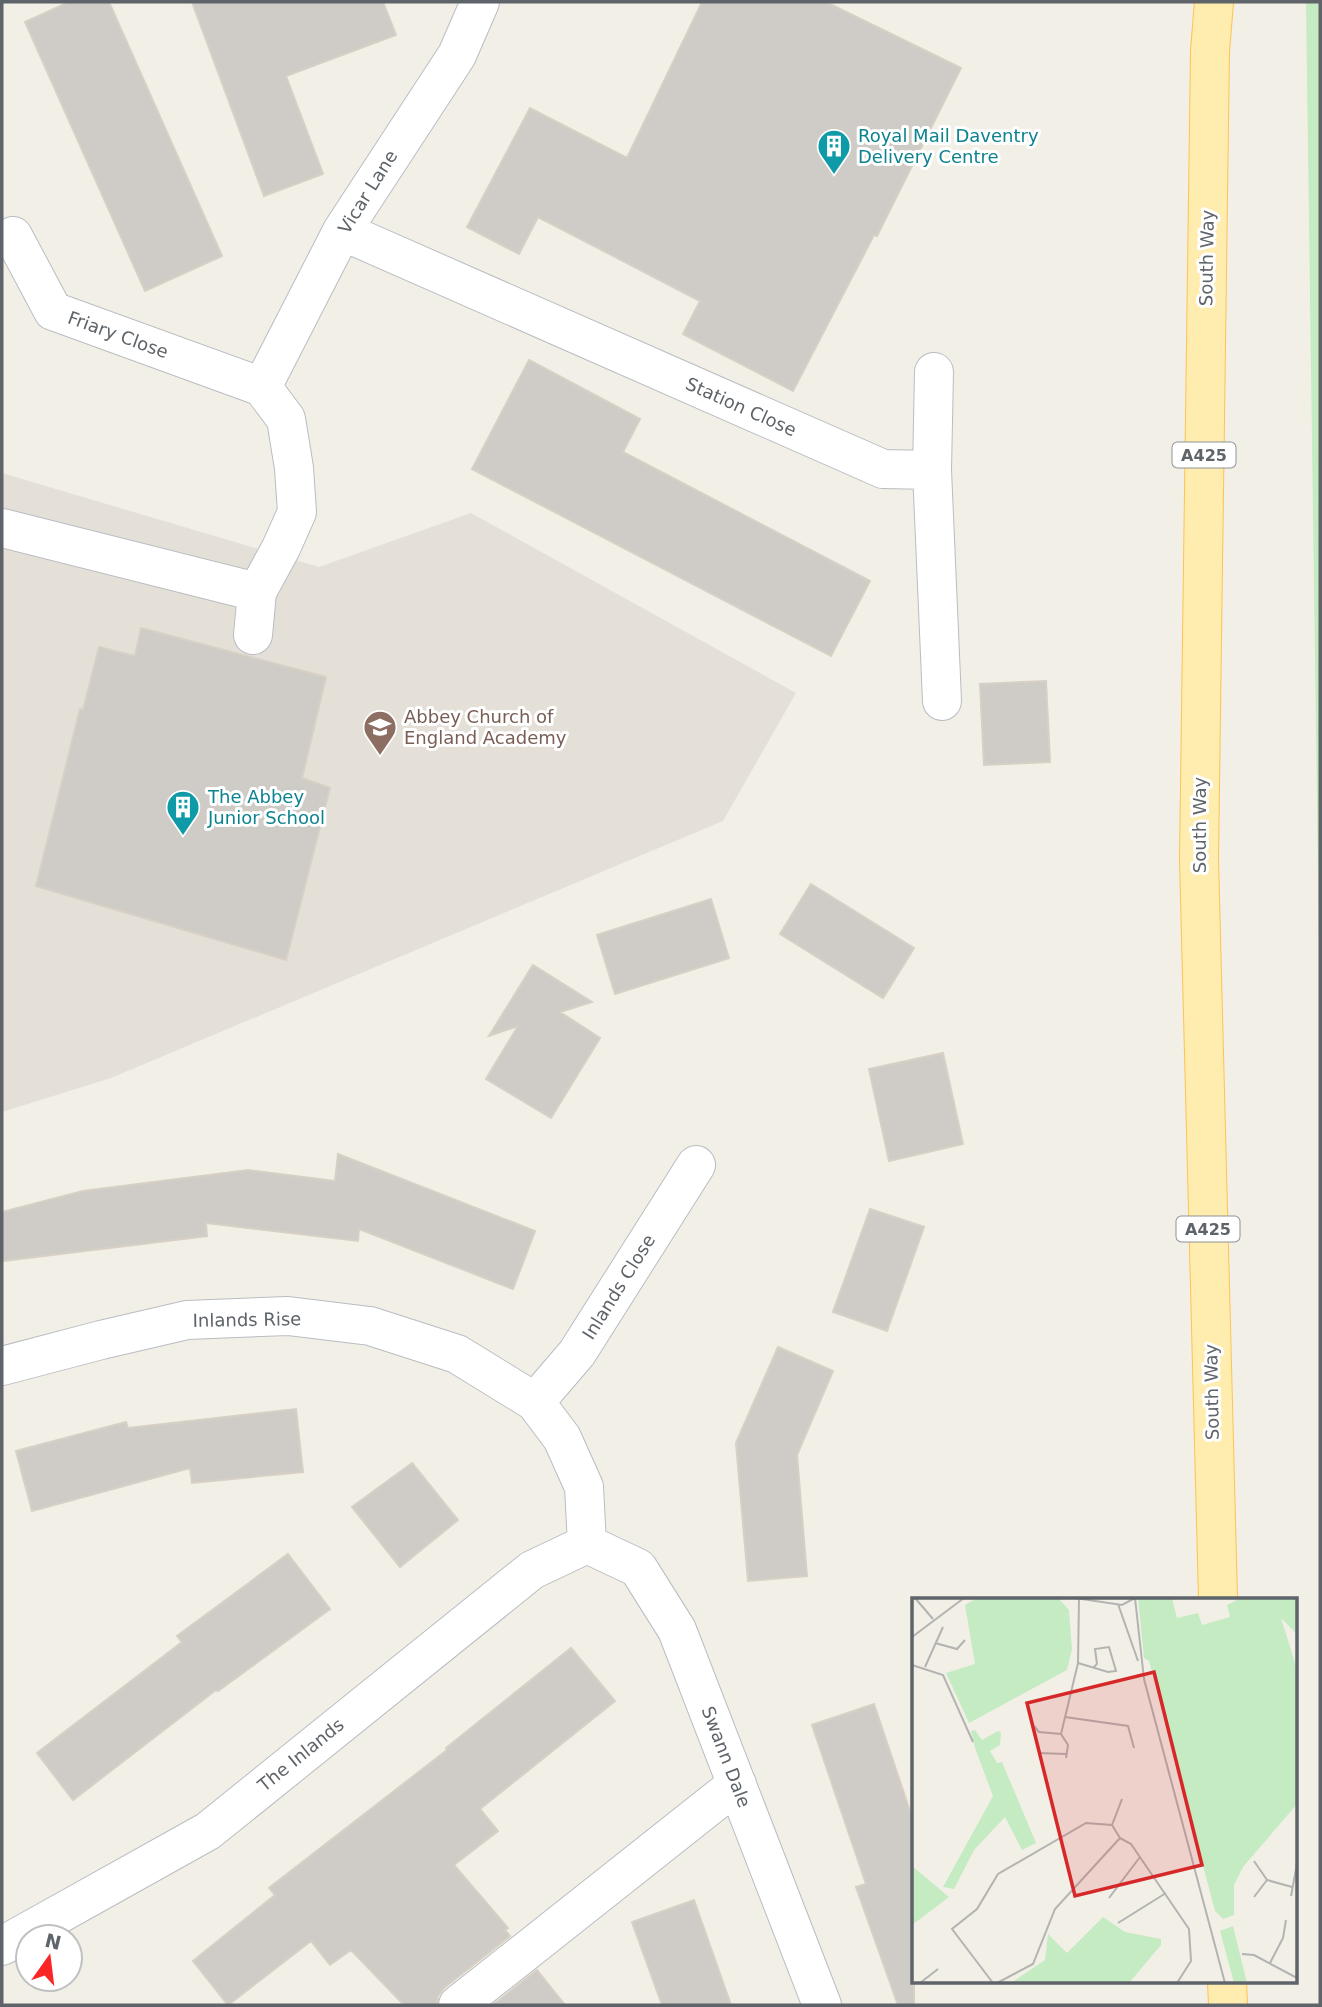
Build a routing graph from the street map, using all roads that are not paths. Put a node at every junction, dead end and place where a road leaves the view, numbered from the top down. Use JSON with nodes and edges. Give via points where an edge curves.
{"nodes":[{"id":1,"x":480,"y":2,"type":"edge"},
{"id":2,"x":1206,"y":2,"type":"edge"},
{"id":3,"x":1214,"y":2,"type":"edge"},
{"id":4,"x":1209,"y":51,"type":"junction"},
{"id":5,"x":342,"y":231,"type":"junction"},
{"id":6,"x":13,"y":236,"type":"dead end"},
{"id":7,"x":934,"y":372,"type":"dead end"},
{"id":8,"x":262,"y":387,"type":"junction"},
{"id":9,"x":932,"y":470,"type":"junction"},
{"id":10,"x":2,"y":528,"type":"edge"},
{"id":11,"x":257,"y":592,"type":"junction"},
{"id":12,"x":253,"y":635,"type":"dead end"},
{"id":13,"x":942,"y":701,"type":"dead end"},
{"id":14,"x":696,"y":1165,"type":"dead end"},
{"id":15,"x":2,"y":1366,"type":"edge"},
{"id":16,"x":535,"y":1402,"type":"junction"},
{"id":17,"x":587,"y":1544,"type":"junction"},
{"id":18,"x":1218,"y":1598,"type":"edge"},
{"id":19,"x":737,"y":1784,"type":"junction"},
{"id":20,"x":2,"y":1946,"type":"edge"},
{"id":21,"x":1227,"y":1982,"type":"edge"},
{"id":22,"x":458,"y":2005,"type":"edge"},
{"id":23,"x":822,"y":2005,"type":"edge"},
{"id":24,"x":1228,"y":2005,"type":"edge"}],
"edges":[{"from":1,"to":5,"type":"street","name":"Vicar Lane","via":[[457,55]]},
{"from":2,"to":4,"type":"main road","number":"A425"},
{"from":3,"to":4,"type":"main road","number":"A425"},
{"from":4,"to":18,"type":"main road","name":"South Way","number":"A425","via":[[1199,859]]},
{"from":5,"to":8,"type":"street","name":"Vicar Lane"},
{"from":5,"to":9,"type":"street","name":"Station Close","via":[[883,469]]},
{"from":6,"to":8,"type":"street","name":"Friary Close","via":[[53,311]]},
{"from":7,"to":9,"type":"street"},
{"from":8,"to":11,"type":"street","via":[[286,419],[297,512]]},
{"from":9,"to":13,"type":"street"},
{"from":10,"to":11,"type":"street"},
{"from":11,"to":12,"type":"street"},
{"from":14,"to":16,"type":"street","name":"Inlands Close","via":[[577,1353]]},
{"from":15,"to":16,"type":"street","name":"Inlands Rise","via":[[187,1320],[288,1316],[370,1326],[457,1353]]},
{"from":16,"to":17,"type":"street","name":"Inlands Rise","via":[[562,1438],[584,1487]]},
{"from":17,"to":19,"type":"street","name":"Swann Dale","via":[[638,1568],[677,1630]]},
{"from":17,"to":20,"type":"street","name":"The Inlands","via":[[532,1570],[208,1831]]},
{"from":19,"to":22,"type":"street"},
{"from":19,"to":23,"type":"street","name":"Swann Dale"},
{"from":21,"to":24,"type":"main road"}]}
